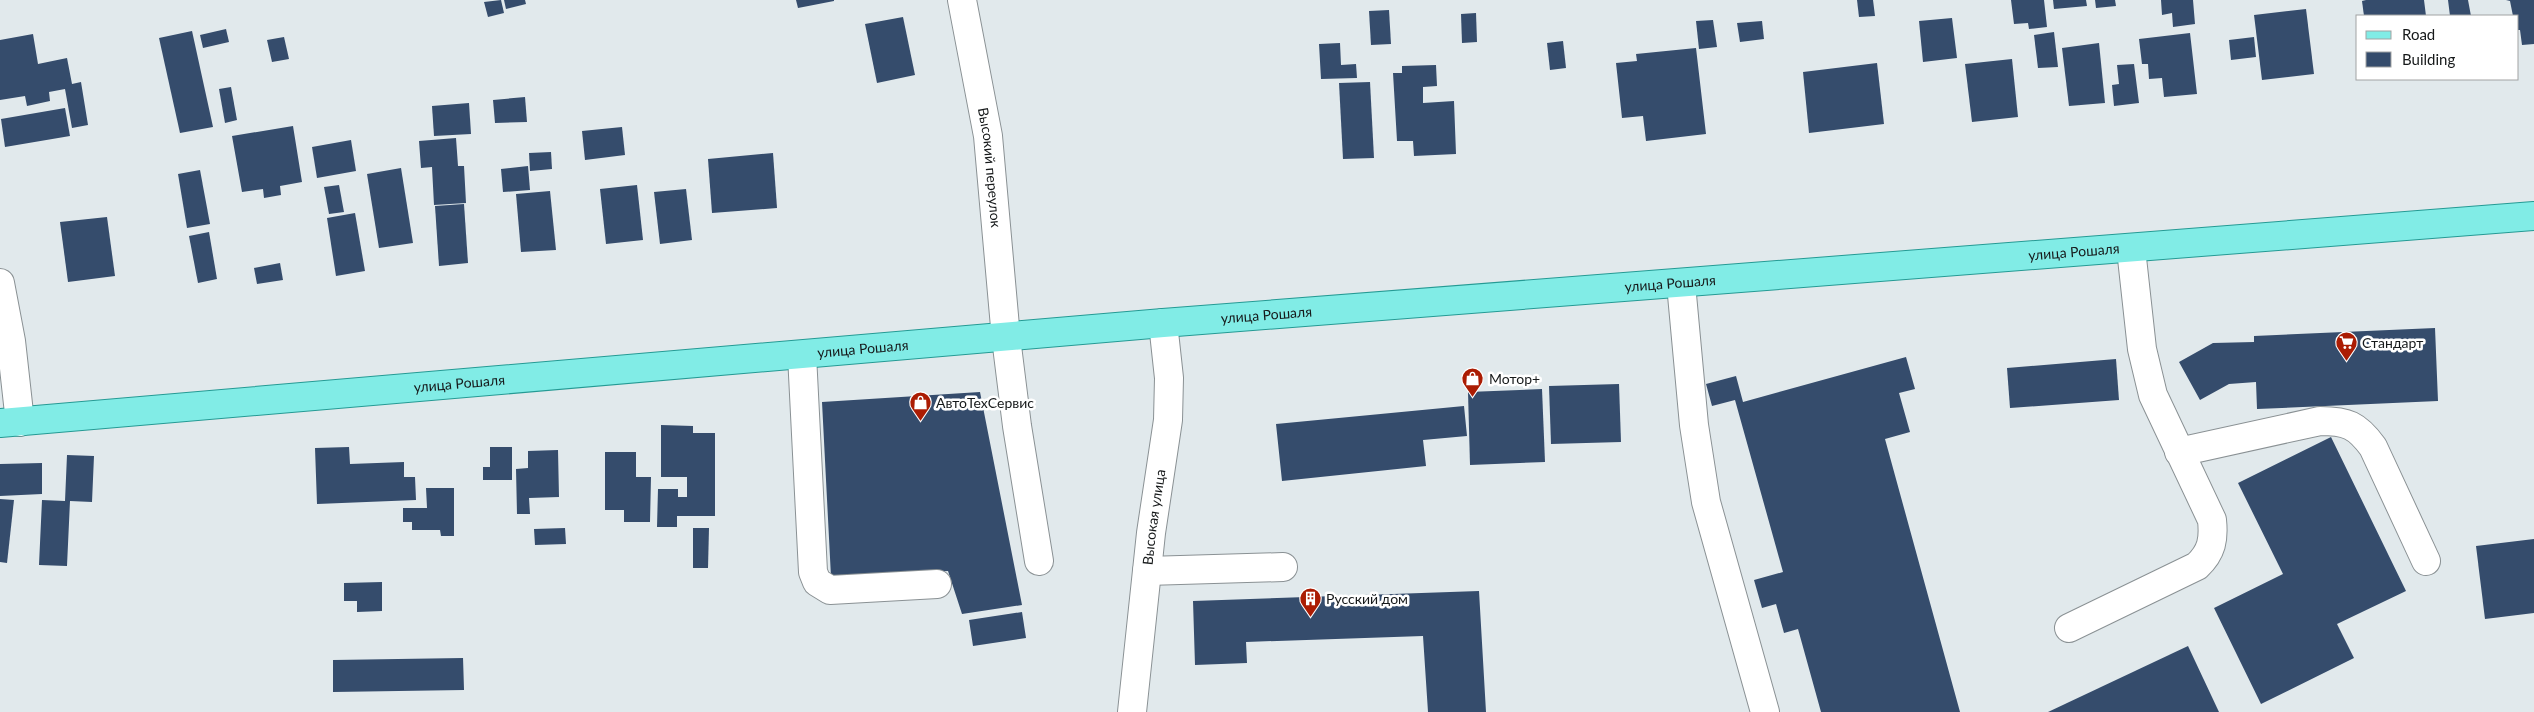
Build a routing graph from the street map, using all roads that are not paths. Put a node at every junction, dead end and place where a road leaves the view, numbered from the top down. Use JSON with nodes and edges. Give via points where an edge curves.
{"nodes":[{"id":1,"x":962,"y":0,"type":"edge"},
{"id":2,"x":2534,"y":216,"type":"edge"},
{"id":3,"x":2131,"y":249,"type":"junction"},
{"id":4,"x":0,"y":283,"type":"edge"},
{"id":5,"x":1681,"y":284,"type":"junction"},
{"id":6,"x":1164,"y":323,"type":"junction"},
{"id":7,"x":1006,"y":338,"type":"junction"},
{"id":8,"x":802,"y":355,"type":"junction"},
{"id":9,"x":10,"y":422,"type":"edge"},
{"id":10,"x":2179,"y":452,"type":"junction"},
{"id":11,"x":1039,"y":561,"type":"dead end"},
{"id":12,"x":2426,"y":562,"type":"dead end"},
{"id":13,"x":1283,"y":567,"type":"dead end"},
{"id":14,"x":1147,"y":571,"type":"junction"},
{"id":15,"x":937,"y":584,"type":"dead end"},
{"id":16,"x":2069,"y":628,"type":"dead end"},
{"id":17,"x":1132,"y":712,"type":"edge"},
{"id":18,"x":1765,"y":712,"type":"edge"}],
"edges":[{"from":1,"to":7,"type":"street","name":"Высокий переулок","via":[[988,136]]},
{"from":2,"to":3,"type":"main road","name":"улица Рошаля"},
{"from":3,"to":5,"type":"main road","name":"улица Рошаля"},
{"from":3,"to":10,"type":"street","via":[[2146,372]]},
{"from":4,"to":9,"type":"street","via":[[11,341]]},
{"from":5,"to":6,"type":"main road","name":"улица Рошаля"},
{"from":5,"to":18,"type":"street","via":[[1694,425],[1706,502]]},
{"from":6,"to":7,"type":"main road","name":"улица Рошаля"},
{"from":6,"to":14,"type":"street","name":"Высокая улица","via":[[1169,378],[1168,420]]},
{"from":7,"to":8,"type":"main road","name":"улица Рошаля"},
{"from":7,"to":11,"type":"street","name":"Высокий переулок"},
{"from":8,"to":9,"type":"main road","name":"улица Рошаля"},
{"from":8,"to":15,"type":"street","via":[[813,572],[817,582],[830,590]]},
{"from":10,"to":12,"type":"street","via":[[2312,422],[2338,421],[2354,426],[2373,447]]},
{"from":10,"to":16,"type":"street","via":[[2212,520],[2214,535],[2209,555],[2198,566]]},
{"from":13,"to":14,"type":"street"},
{"from":14,"to":17,"type":"street","name":"Высокая улица"}]}
